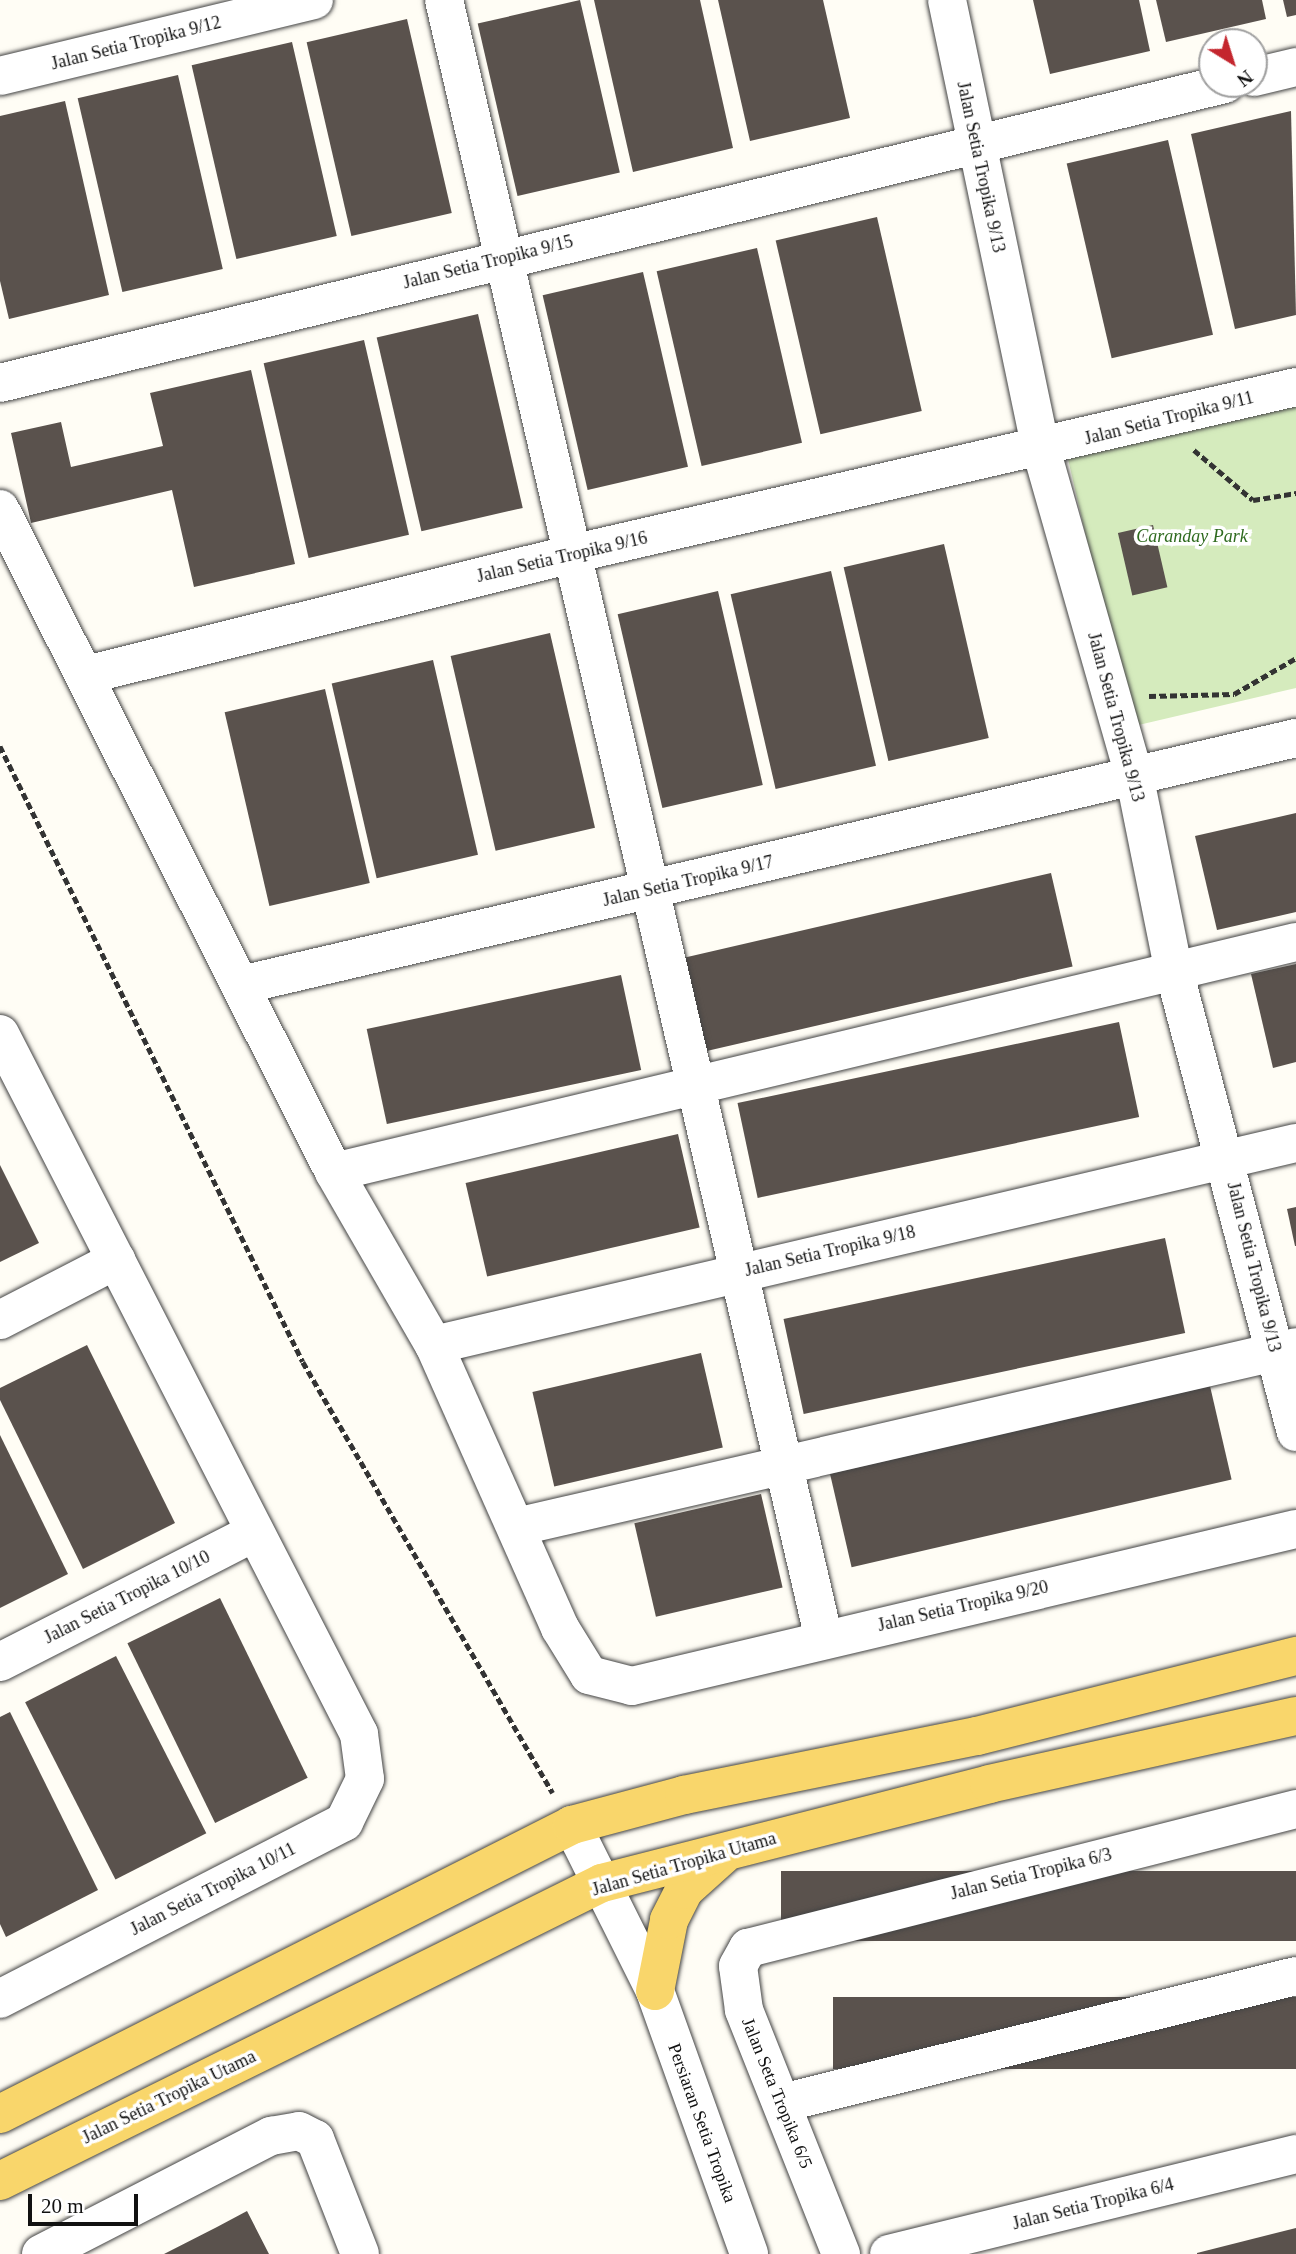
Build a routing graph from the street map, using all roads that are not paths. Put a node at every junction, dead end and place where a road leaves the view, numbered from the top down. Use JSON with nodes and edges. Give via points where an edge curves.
{"nodes":[{"id":1,"x":314,"y":0,"type":"edge"},
{"id":2,"x":444,"y":0,"type":"edge"},
{"id":3,"x":947,"y":0,"type":"edge"},
{"id":4,"x":1296,"y":67,"type":"edge"},
{"id":5,"x":1268,"y":74,"type":"edge"},
{"id":6,"x":0,"y":76,"type":"edge"},
{"id":7,"x":1198,"y":91,"type":"edge"},
{"id":8,"x":976,"y":144,"type":"junction"},
{"id":9,"x":503,"y":258,"type":"junction"},
{"id":10,"x":0,"y":383,"type":"edge"},
{"id":11,"x":1296,"y":387,"type":"edge"},
{"id":12,"x":1041,"y":449,"type":"junction"},
{"id":13,"x":0,"y":509,"type":"edge"},
{"id":14,"x":576,"y":553,"type":"junction"},
{"id":15,"x":86,"y":675,"type":"junction"},
{"id":16,"x":1296,"y":738,"type":"edge"},
{"id":17,"x":1135,"y":779,"type":"junction"},
{"id":18,"x":649,"y":890,"type":"junction"},
{"id":19,"x":1296,"y":942,"type":"edge"},
{"id":20,"x":1173,"y":967,"type":"junction"},
{"id":21,"x":241,"y":985,"type":"junction"},
{"id":22,"x":0,"y":1034,"type":"edge"},
{"id":23,"x":693,"y":1091,"type":"junction"},
{"id":24,"x":1296,"y":1143,"type":"edge"},
{"id":25,"x":1226,"y":1158,"type":"junction"},
{"id":26,"x":334,"y":1172,"type":"junction"},
{"id":27,"x":116,"y":1260,"type":"junction"},
{"id":28,"x":736,"y":1273,"type":"junction"},
{"id":29,"x":0,"y":1320,"type":"edge"},
{"id":30,"x":434,"y":1345,"type":"junction"},
{"id":31,"x":1286,"y":1350,"type":"edge"},
{"id":32,"x":1296,"y":1433,"type":"edge"},
{"id":33,"x":785,"y":1465,"type":"junction"},
{"id":34,"x":516,"y":1527,"type":"junction"},
{"id":35,"x":1296,"y":1529,"type":"edge"},
{"id":36,"x":255,"y":1532,"type":"junction"},
{"id":37,"x":824,"y":1639,"type":"junction"},
{"id":38,"x":1296,"y":1656,"type":"edge"},
{"id":39,"x":0,"y":1662,"type":"edge"},
{"id":40,"x":1296,"y":1716,"type":"edge"},
{"id":41,"x":1296,"y":1809,"type":"edge"},
{"id":42,"x":572,"y":1825,"type":"junction"},
{"id":43,"x":727,"y":1851,"type":"junction"},
{"id":44,"x":602,"y":1883,"type":"junction"},
{"id":45,"x":765,"y":1939,"type":"joint"},
{"id":46,"x":1296,"y":1976,"type":"edge"},
{"id":47,"x":655,"y":1992,"type":"junction"},
{"id":48,"x":0,"y":1999,"type":"edge"},
{"id":49,"x":782,"y":2103,"type":"junction"},
{"id":50,"x":0,"y":2114,"type":"edge"},
{"id":51,"x":1296,"y":2154,"type":"edge"},
{"id":52,"x":0,"y":2181,"type":"edge"},
{"id":53,"x":41,"y":2254,"type":"edge"},
{"id":54,"x":360,"y":2254,"type":"edge"},
{"id":55,"x":749,"y":2254,"type":"edge"},
{"id":56,"x":841,"y":2254,"type":"edge"},
{"id":57,"x":889,"y":2254,"type":"edge"}],
"edges":[{"from":1,"to":6,"type":"street","name":"Jalan Setia Tropika 9/12"},
{"from":2,"to":9,"type":"street"},
{"from":3,"to":8,"type":"street","name":"Jalan Setia Tropika 9/13"},
{"from":4,"to":5,"type":"street"},
{"from":7,"to":8,"type":"street","name":"Jalan Setia Tropika 9/15"},
{"from":8,"to":9,"type":"street","name":"Jalan Setia Tropika 9/15"},
{"from":8,"to":12,"type":"street","name":"Jalan Setia Tropika 9/13"},
{"from":9,"to":10,"type":"street","name":"Jalan Setia Tropika 9/15"},
{"from":9,"to":14,"type":"street"},
{"from":11,"to":12,"type":"street","name":"Jalan Setia Tropika 9/11"},
{"from":12,"to":14,"type":"street","name":"Jalan Setia Tropika 9/16"},
{"from":12,"to":17,"type":"street","name":"Jalan Setia Tropika 9/13"},
{"from":13,"to":15,"type":"street"},
{"from":14,"to":15,"type":"street","name":"Jalan Setia Tropika 9/16"},
{"from":14,"to":18,"type":"street"},
{"from":15,"to":21,"type":"street"},
{"from":16,"to":17,"type":"street","name":"Jalan Setia Tropika 9/17"},
{"from":17,"to":18,"type":"street","name":"Jalan Setia Tropika 9/17"},
{"from":17,"to":20,"type":"street","name":"Jalan Setia Tropika 9/13"},
{"from":18,"to":21,"type":"street","name":"Jalan Setia Tropika 9/17"},
{"from":18,"to":23,"type":"street"},
{"from":19,"to":20,"type":"street"},
{"from":20,"to":23,"type":"street"},
{"from":20,"to":25,"type":"street","name":"Jalan Setia Tropika 9/13"},
{"from":21,"to":26,"type":"street"},
{"from":22,"to":27,"type":"street","name":"Jalan Setia Tropika 10/11"},
{"from":23,"to":26,"type":"street"},
{"from":23,"to":28,"type":"street"},
{"from":24,"to":25,"type":"street","name":"Jalan Setia Tropika 9/18"},
{"from":25,"to":28,"type":"street","name":"Jalan Setia Tropika 9/18"},
{"from":25,"to":31,"type":"street","name":"Jalan Setia Tropika 9/13"},
{"from":26,"to":30,"type":"street"},
{"from":27,"to":29,"type":"street"},
{"from":27,"to":36,"type":"street","name":"Jalan Setia Tropika 10/11"},
{"from":28,"to":30,"type":"street","name":"Jalan Setia Tropika 9/18"},
{"from":28,"to":33,"type":"street"},
{"from":30,"to":34,"type":"street"},
{"from":31,"to":32,"type":"street","name":"Jalan Setia Tropika 9/13"},
{"from":31,"to":33,"type":"street"},
{"from":33,"to":34,"type":"street"},
{"from":33,"to":37,"type":"street"},
{"from":34,"to":37,"type":"street","name":"Jalan Setia Tropika 9/20","via":[[589,1675],[632,1686]]},
{"from":35,"to":37,"type":"street","name":"Jalan Setia Tropika 9/20"},
{"from":36,"to":39,"type":"street","name":"Jalan Setia Tropika 10/10"},
{"from":36,"to":48,"type":"street","name":"Jalan Setia Tropika 10/11","via":[[359,1734],[365,1779],[344,1822]]},
{"from":38,"to":42,"type":"main road","via":[[977,1736],[684,1795]]},
{"from":40,"to":43,"type":"main road","name":"Jalan Setia Tropika Utama"},
{"from":41,"to":45,"type":"street","name":"Jalan Setia Tropika 6/3"},
{"from":42,"to":44,"type":"street","name":"Persiaran Setia Tropika"},
{"from":42,"to":50,"type":"main road"},
{"from":43,"to":44,"type":"main road","name":"Jalan Setia Tropika Utama"},
{"from":43,"to":47,"type":"main road","via":[[684,1890],[669,1920]]},
{"from":44,"to":47,"type":"street","name":"Persiaran Setia Tropika"},
{"from":44,"to":52,"type":"main road","name":"Jalan Setia Tropika Utama"},
{"from":45,"to":49,"type":"street","name":"Jalan Seta Tropika 6/5","via":[[748,1948],[738,1966],[738,1990]]},
{"from":46,"to":49,"type":"street"},
{"from":47,"to":55,"type":"street","name":"Persiaran Setia Tropika"},
{"from":49,"to":56,"type":"street","name":"Jalan Seta Tropika 6/5"},
{"from":51,"to":57,"type":"street","name":"Jalan Setia Tropika 6/4"},
{"from":53,"to":54,"type":"street","via":[[271,2136],[299,2131],[315,2139]]}]}
